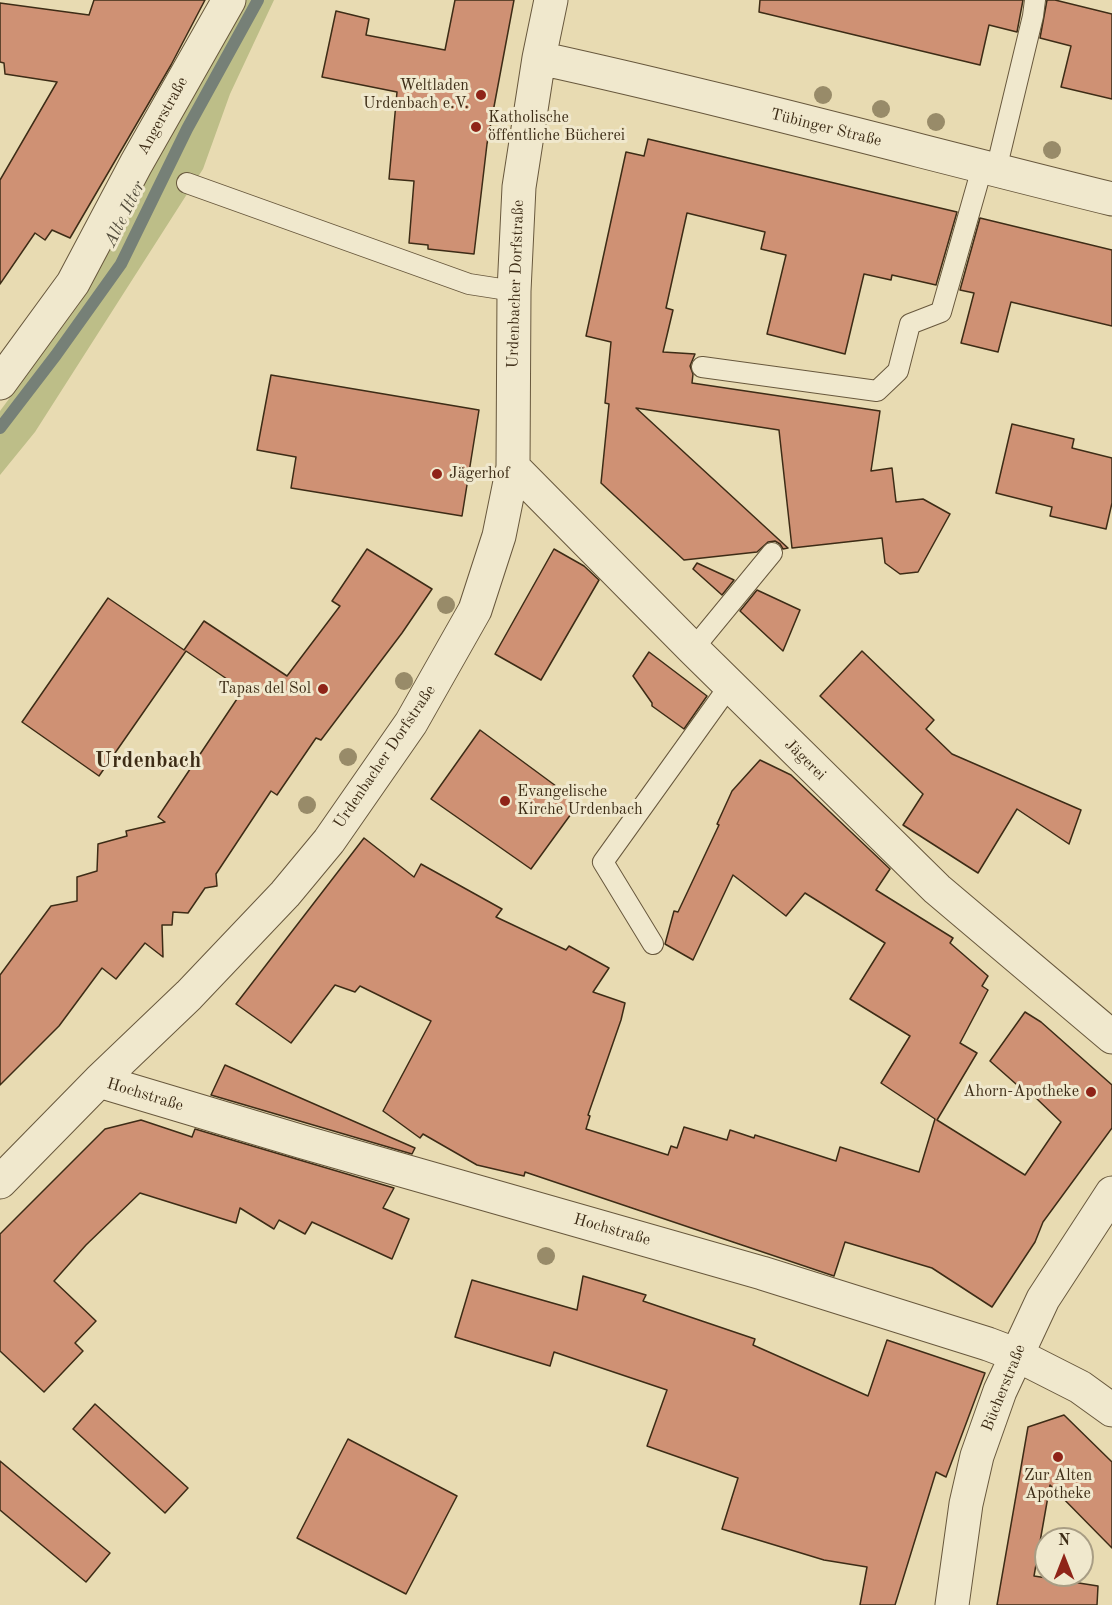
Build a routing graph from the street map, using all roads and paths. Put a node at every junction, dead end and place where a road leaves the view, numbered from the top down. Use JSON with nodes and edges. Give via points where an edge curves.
{"nodes":[{"id":1,"x":229,"y":0,"type":"edge"},
{"id":2,"x":551,"y":0,"type":"edge"},
{"id":3,"x":1035,"y":0,"type":"edge"},
{"id":4,"x":539,"y":58,"type":"junction"},
{"id":5,"x":989,"y":169,"type":"junction"},
{"id":6,"x":187,"y":183,"type":"dead end"},
{"id":7,"x":1112,"y":199,"type":"edge"},
{"id":8,"x":514,"y":291,"type":"junction"},
{"id":9,"x":702,"y":367,"type":"dead end"},
{"id":10,"x":0,"y":383,"type":"edge"},
{"id":11,"x":513,"y":467,"type":"junction"},
{"id":12,"x":772,"y":554,"type":"dead end"},
{"id":13,"x":693,"y":649,"type":"junction"},
{"id":14,"x":730,"y":685,"type":"junction"},
{"id":15,"x":653,"y":944,"type":"dead end"},
{"id":16,"x":1112,"y":1037,"type":"edge"},
{"id":17,"x":99,"y":1081,"type":"junction"},
{"id":18,"x":0,"y":1182,"type":"edge"},
{"id":19,"x":1112,"y":1193,"type":"edge"},
{"id":20,"x":1017,"y":1355,"type":"junction"},
{"id":21,"x":1112,"y":1410,"type":"edge"},
{"id":22,"x":952,"y":1605,"type":"edge"}],
"edges":[{"from":1,"to":10,"type":"street","name":"Angerstraße","via":[[73,283]]},
{"from":2,"to":4,"type":"street","name":"Urdenbacher Dorfstraße"},
{"from":3,"to":5,"type":"lane"},
{"from":4,"to":5,"type":"street","name":"Tübinger Straße"},
{"from":4,"to":8,"type":"street","name":"Urdenbacher Dorfstraße","via":[[519,187]]},
{"from":5,"to":7,"type":"street","name":"Tübinger Straße"},
{"from":5,"to":9,"type":"lane","via":[[941,312],[910,324],[898,371],[877,391]]},
{"from":6,"to":8,"type":"lane","via":[[469,284]]},
{"from":8,"to":11,"type":"street","name":"Urdenbacher Dorfstraße"},
{"from":11,"to":13,"type":"street","name":"Jägerei"},
{"from":11,"to":17,"type":"street","name":"Urdenbacher Dorfstraße","via":[[499,536],[475,610],[411,723],[329,841],[285,894],[189,995]]},
{"from":12,"to":13,"type":"lane"},
{"from":13,"to":14,"type":"street","name":"Jägerei"},
{"from":14,"to":15,"type":"lane","via":[[603,862]]},
{"from":14,"to":16,"type":"street","name":"Jägerei","via":[[937,889]]},
{"from":17,"to":18,"type":"street","name":"Urdenbacher Dorfstraße"},
{"from":17,"to":20,"type":"street","name":"Hochstraße","via":[[762,1273]]},
{"from":19,"to":20,"type":"street","name":"Bücherstraße","via":[[1043,1299]]},
{"from":20,"to":21,"type":"street","name":"Hochstraße","via":[[1080,1387]]},
{"from":20,"to":22,"type":"street","name":"Bücherstraße","via":[[977,1456]]}]}
